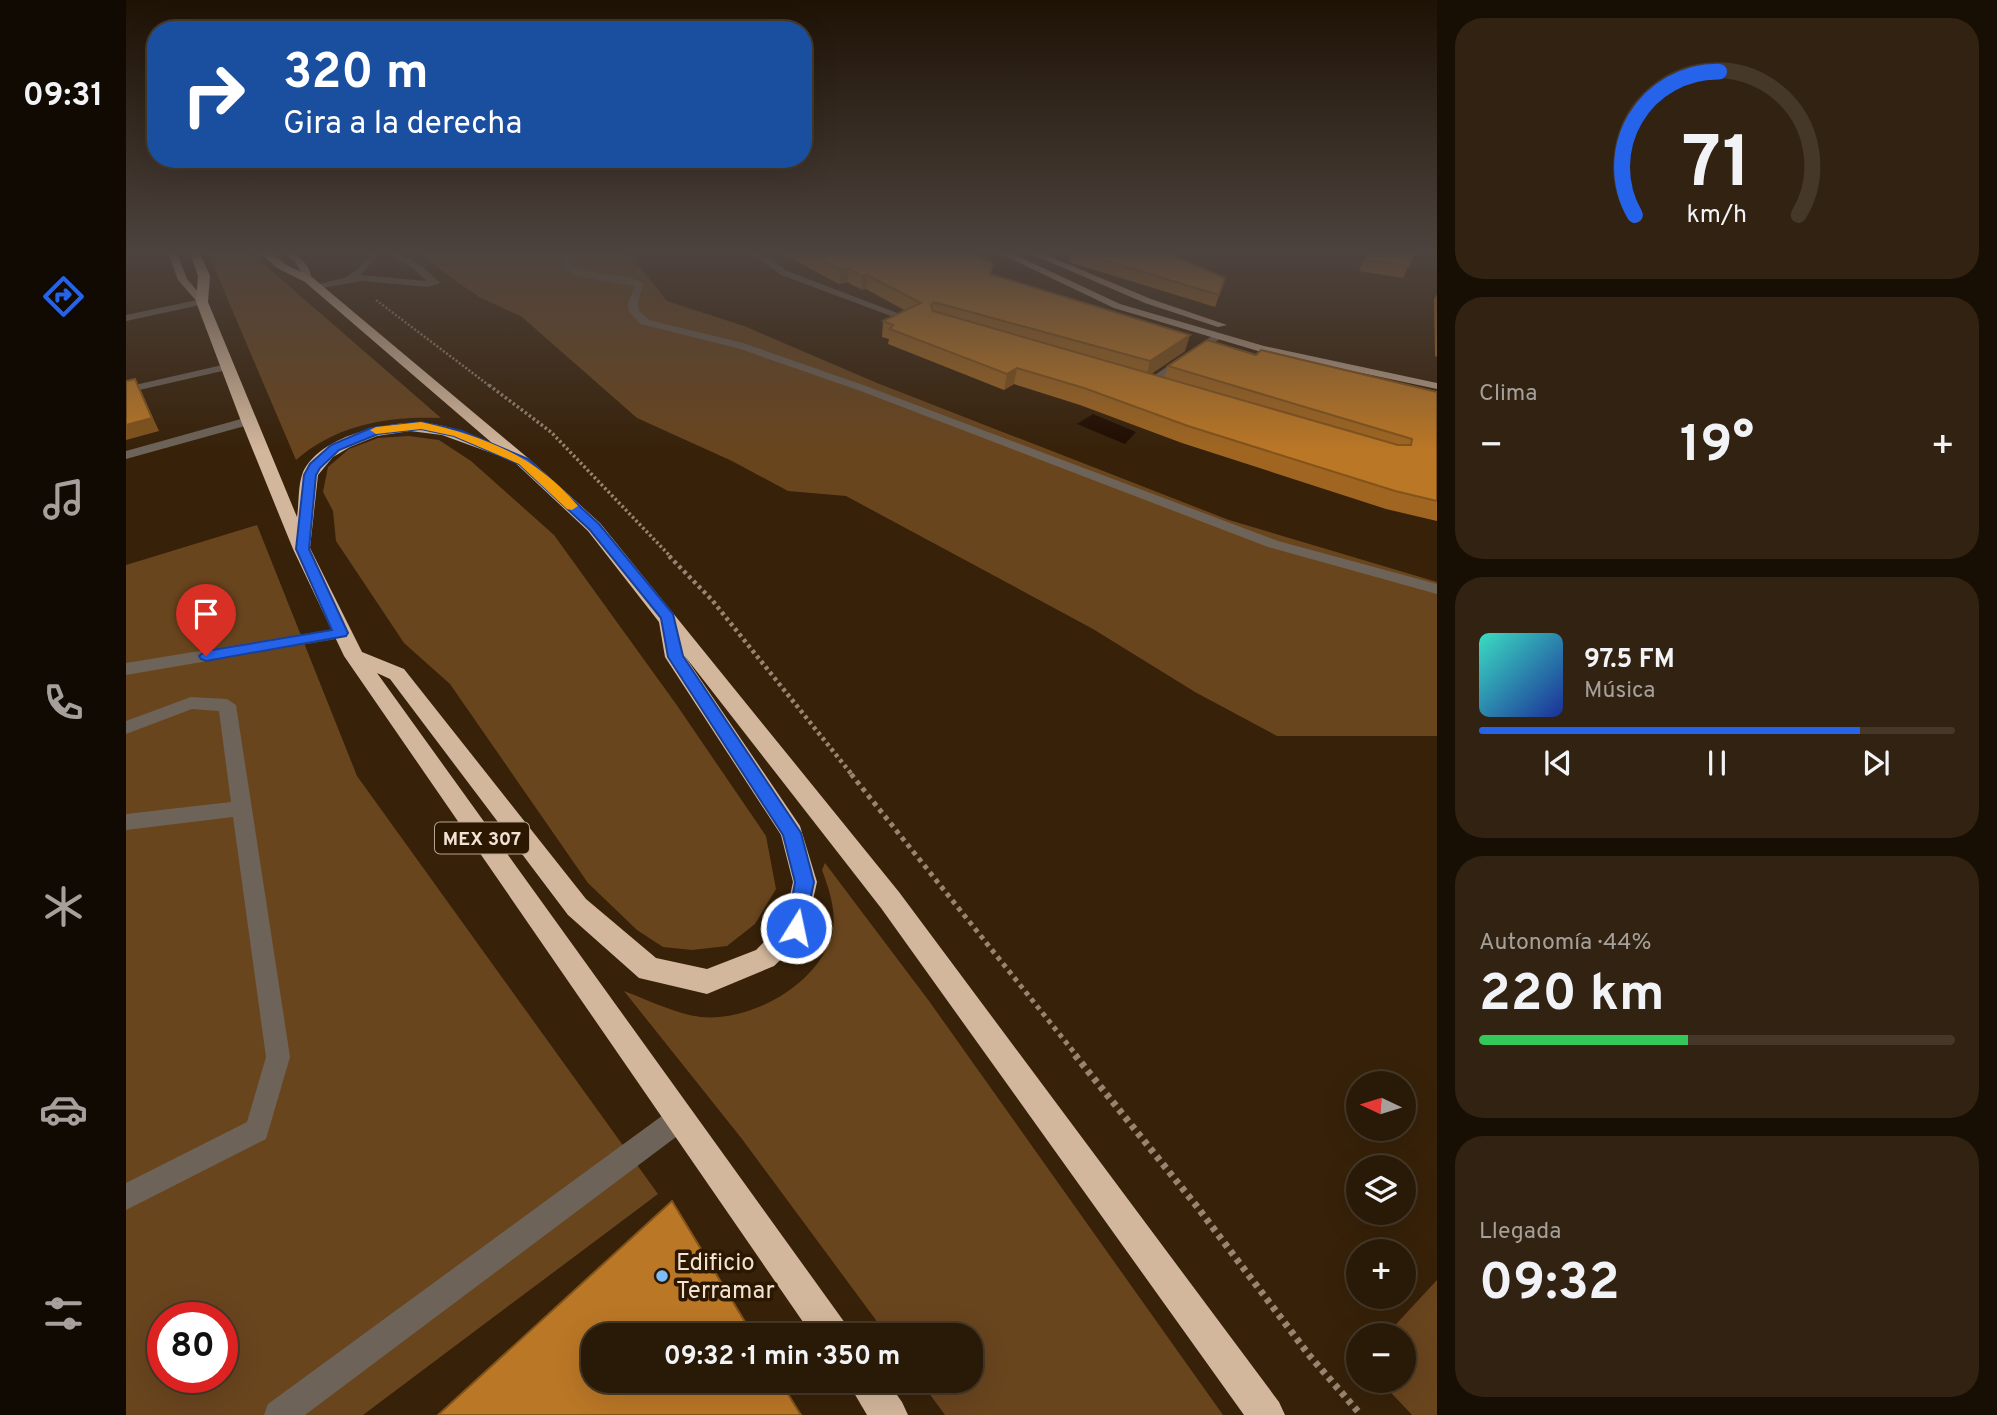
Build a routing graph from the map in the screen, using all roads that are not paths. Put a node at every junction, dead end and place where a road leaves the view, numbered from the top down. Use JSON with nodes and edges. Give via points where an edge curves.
{"nodes":[{"id":1,"x":209,"y":319,"type":"edge"},
{"id":2,"x":355,"y":319,"type":"edge"},
{"id":3,"x":642,"y":319,"type":"edge"},
{"id":4,"x":1164,"y":319,"type":"edge"},
{"id":5,"x":1207,"y":319,"type":"edge"},
{"id":6,"x":1219,"y":336,"type":"junction"},
{"id":7,"x":1338,"y":353,"type":"junction"},
{"id":8,"x":1351,"y":355,"type":"dead end"},
{"id":9,"x":1375,"y":361,"type":"dead end"},
{"id":10,"x":1330,"y":363,"type":"junction"},
{"id":11,"x":1388,"y":363,"type":"dead end"},
{"id":12,"x":227,"y":367,"type":"junction"},
{"id":13,"x":1137,"y":379,"type":"edge"},
{"id":14,"x":1150,"y":383,"type":"junction"},
{"id":15,"x":1437,"y":386,"type":"edge"},
{"id":16,"x":1163,"y":387,"type":"edge"},
{"id":17,"x":126,"y":390,"type":"edge"},
{"id":18,"x":248,"y":421,"type":"junction"},
{"id":19,"x":126,"y":455,"type":"edge"},
{"id":20,"x":523,"y":461,"type":"junction"},
{"id":21,"x":302,"y":549,"type":"junction"},
{"id":22,"x":1437,"y":589,"type":"edge"},
{"id":23,"x":668,"y":617,"type":"junction"},
{"id":24,"x":341,"y":633,"type":"junction"},
{"id":25,"x":354,"y":656,"type":"junction"},
{"id":26,"x":126,"y":669,"type":"edge"},
{"id":27,"x":126,"y":728,"type":"edge"},
{"id":28,"x":242,"y":808,"type":"junction"},
{"id":29,"x":126,"y":822,"type":"edge"},
{"id":30,"x":679,"y":1119,"type":"junction"},
{"id":31,"x":126,"y":1197,"type":"edge"},
{"id":32,"x":824,"y":1323,"type":"edge"},
{"id":33,"x":873,"y":1393,"type":"edge"},
{"id":34,"x":279,"y":1415,"type":"edge"},
{"id":35,"x":889,"y":1415,"type":"edge"},
{"id":36,"x":1266,"y":1415,"type":"edge"}],
"edges":[{"from":1,"to":12,"type":"highway","number":"MEX 307"},
{"from":2,"to":20,"type":"highway"},
{"from":3,"to":22,"type":"street","via":[[739,345],[862,388],[1273,544]]},
{"from":4,"to":6,"type":"main road"},
{"from":5,"to":7,"type":"main road","via":[[1254,335]]},
{"from":6,"to":10,"type":"main road"},
{"from":6,"to":14,"type":"street"},
{"from":7,"to":8,"type":"main road"},
{"from":7,"to":10,"type":"main road"},
{"from":9,"to":11,"type":"main road"},
{"from":10,"to":15,"type":"main road"},
{"from":12,"to":17,"type":"street"},
{"from":12,"to":18,"type":"highway","number":"MEX 307"},
{"from":13,"to":14,"type":"street"},
{"from":14,"to":16,"type":"street"},
{"from":18,"to":19,"type":"street"},
{"from":18,"to":21,"type":"highway","number":"MEX 307"},
{"from":20,"to":21,"type":"highway","via":[[458,433],[421,425],[375,430],[335,448],[315,466],[310,475]]},
{"from":20,"to":23,"type":"highway","via":[[594,527]]},
{"from":21,"to":24,"type":"highway","number":"MEX 307"},
{"from":23,"to":25,"type":"highway","via":[[675,657],[792,833],[805,882],[796,928],[765,958],[707,982],[649,969],[576,907],[397,674]]},
{"from":23,"to":36,"type":"highway","via":[[890,900]]},
{"from":24,"to":25,"type":"highway","number":"MEX 307"},
{"from":24,"to":26,"type":"street"},
{"from":25,"to":30,"type":"highway","number":"MEX 307"},
{"from":27,"to":28,"type":"street","via":[[191,703],[227,705]]},
{"from":28,"to":29,"type":"street"},
{"from":28,"to":31,"type":"street","via":[[278,1057],[257,1130]]},
{"from":30,"to":32,"type":"highway","number":"MEX 307"},
{"from":30,"to":34,"type":"street"},
{"from":33,"to":35,"type":"highway"}]}
